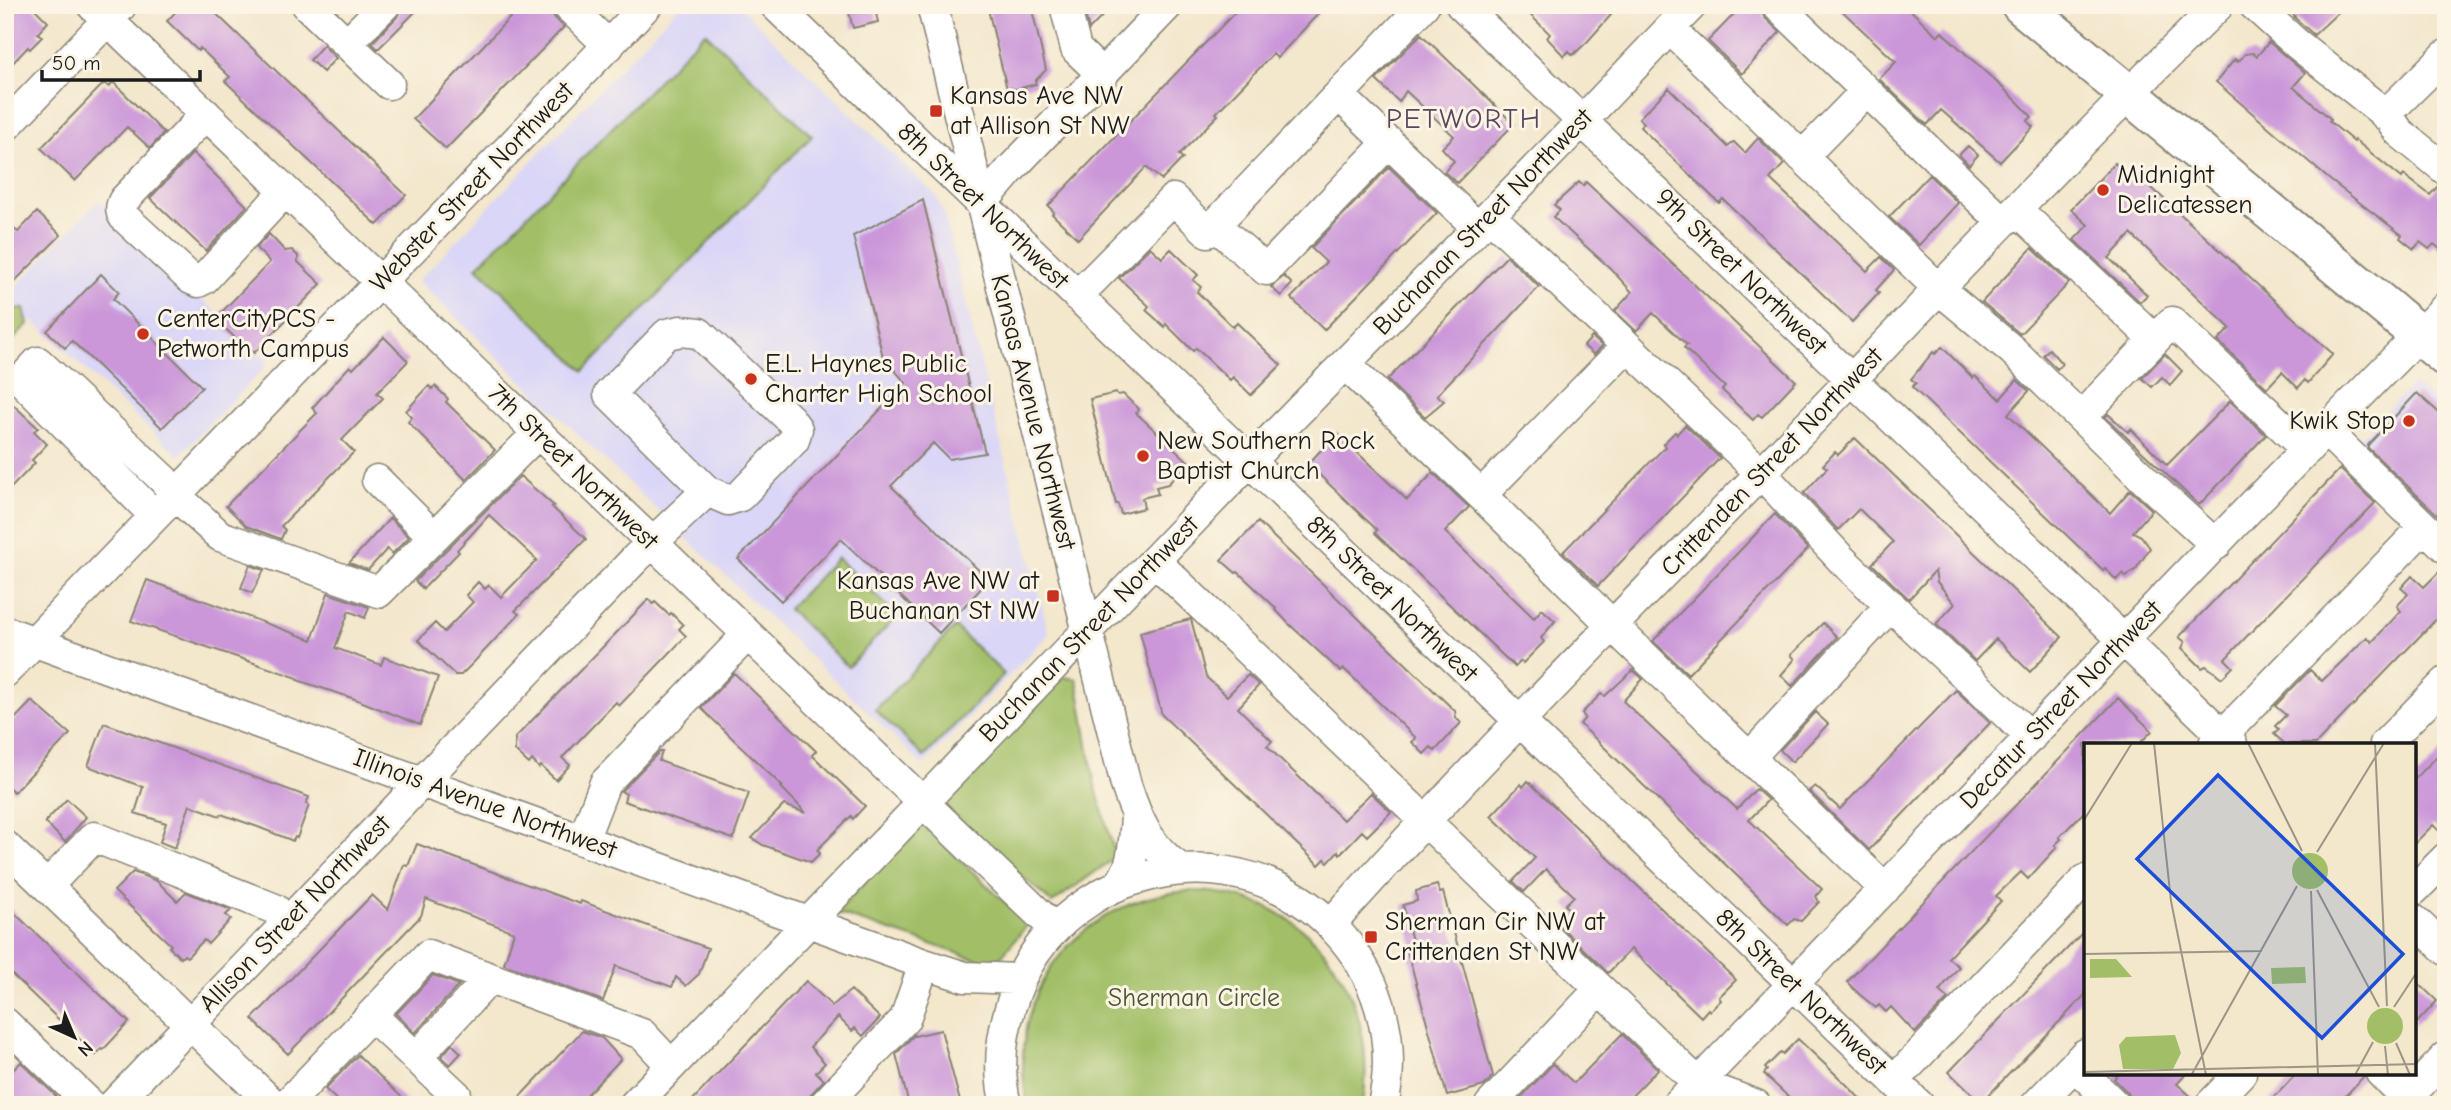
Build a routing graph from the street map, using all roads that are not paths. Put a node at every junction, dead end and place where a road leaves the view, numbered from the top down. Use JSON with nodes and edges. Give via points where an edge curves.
{"nodes":[{"id":1,"x":307,"y":5,"type":"edge"},
{"id":2,"x":385,"y":5,"type":"edge"},
{"id":3,"x":567,"y":5,"type":"edge"},
{"id":4,"x":647,"y":5,"type":"edge"},
{"id":5,"x":775,"y":5,"type":"edge"},
{"id":6,"x":932,"y":5,"type":"edge"},
{"id":7,"x":1065,"y":5,"type":"edge"},
{"id":8,"x":1168,"y":5,"type":"edge"},
{"id":9,"x":1424,"y":5,"type":"edge"},
{"id":10,"x":1461,"y":5,"type":"edge"},
{"id":11,"x":1692,"y":5,"type":"edge"},
{"id":12,"x":1777,"y":5,"type":"edge"},
{"id":13,"x":2021,"y":5,"type":"edge"},
{"id":14,"x":2219,"y":5,"type":"edge"},
{"id":15,"x":2254,"y":5,"type":"edge"},
{"id":16,"x":107,"y":10,"type":"edge"},
{"id":17,"x":1670,"y":29,"type":"junction"},
{"id":18,"x":347,"y":43,"type":"junction"},
{"id":19,"x":608,"y":46,"type":"junction"},
{"id":20,"x":2446,"y":55,"type":"edge"},
{"id":21,"x":1102,"y":75,"type":"junction"},
{"id":22,"x":389,"y":84,"type":"dead end"},
{"id":23,"x":1866,"y":90,"type":"junction"},
{"id":24,"x":2128,"y":93,"type":"junction"},
{"id":25,"x":1339,"y":95,"type":"junction"},
{"id":26,"x":206,"y":114,"type":"junction"},
{"id":27,"x":2385,"y":115,"type":"junction"},
{"id":28,"x":1583,"y":120,"type":"junction"},
{"id":29,"x":5,"y":126,"type":"edge"},
{"id":30,"x":1389,"y":142,"type":"junction"},
{"id":31,"x":1802,"y":157,"type":"junction"},
{"id":32,"x":2446,"y":170,"type":"edge"},
{"id":33,"x":285,"y":191,"type":"junction"},
{"id":34,"x":981,"y":204,"type":"junction"},
{"id":35,"x":2010,"y":216,"type":"junction"},
{"id":36,"x":1484,"y":222,"type":"junction"},
{"id":37,"x":1215,"y":225,"type":"junction"},
{"id":38,"x":380,"y":282,"type":"junction"},
{"id":39,"x":1939,"y":289,"type":"junction"},
{"id":40,"x":1077,"y":296,"type":"junction"},
{"id":41,"x":2446,"y":307,"type":"edge"},
{"id":42,"x":2154,"y":339,"type":"junction"},
{"id":43,"x":1627,"y":346,"type":"junction"},
{"id":44,"x":2432,"y":346,"type":"edge"},
{"id":45,"x":1345,"y":363,"type":"junction"},
{"id":46,"x":1852,"y":379,"type":"junction"},
{"id":47,"x":2081,"y":417,"type":"junction"},
{"id":48,"x":538,"y":433,"type":"junction"},
{"id":49,"x":2316,"y":440,"type":"junction"},
{"id":50,"x":1250,"y":461,"type":"junction"},
{"id":51,"x":1761,"y":473,"type":"junction"},
{"id":52,"x":377,"y":480,"type":"dead end"},
{"id":53,"x":707,"y":491,"type":"junction"},
{"id":54,"x":1481,"y":495,"type":"junction"},
{"id":55,"x":165,"y":505,"type":"junction"},
{"id":56,"x":2424,"y":527,"type":"junction"},
{"id":57,"x":434,"y":537,"type":"junction"},
{"id":58,"x":652,"y":542,"type":"junction"},
{"id":59,"x":2216,"y":545,"type":"junction"},
{"id":60,"x":2446,"y":548,"type":"edge"},
{"id":61,"x":1155,"y":561,"type":"junction"},
{"id":62,"x":1892,"y":605,"type":"junction"},
{"id":63,"x":1613,"y":626,"type":"junction"},
{"id":64,"x":1088,"y":630,"type":"junction"},
{"id":65,"x":5,"y":631,"type":"edge"},
{"id":66,"x":747,"y":635,"type":"junction"},
{"id":67,"x":2123,"y":640,"type":"junction"},
{"id":68,"x":34,"y":641,"type":"junction"},
{"id":69,"x":5,"y":672,"type":"edge"},
{"id":70,"x":2446,"y":682,"type":"edge"},
{"id":71,"x":1521,"y":722,"type":"junction"},
{"id":72,"x":2031,"y":737,"type":"junction"},
{"id":73,"x":2223,"y":741,"type":"edge"},
{"id":74,"x":2386,"y":743,"type":"edge"},
{"id":75,"x":1749,"y":757,"type":"junction"},
{"id":76,"x":422,"y":782,"type":"junction"},
{"id":77,"x":923,"y":803,"type":"junction"},
{"id":78,"x":1136,"y":818,"type":"junction"},
{"id":79,"x":1425,"y":822,"type":"junction"},
{"id":80,"x":583,"y":840,"type":"junction"},
{"id":81,"x":5,"y":846,"type":"edge"},
{"id":82,"x":2446,"y":858,"type":"edge"},
{"id":83,"x":1181,"y":869,"type":"junction"},
{"id":84,"x":2084,"y":881,"type":"edge"},
{"id":85,"x":1118,"y":885,"type":"junction"},
{"id":86,"x":47,"y":886,"type":"junction"},
{"id":87,"x":2416,"y":888,"type":"edge"},
{"id":88,"x":1885,"y":889,"type":"junction"},
{"id":89,"x":808,"y":922,"type":"junction"},
{"id":90,"x":2416,"y":922,"type":"edge"},
{"id":91,"x":286,"y":923,"type":"junction"},
{"id":92,"x":1331,"y":924,"type":"junction"},
{"id":93,"x":1055,"y":929,"type":"junction"},
{"id":94,"x":2446,"y":950,"type":"edge"},
{"id":95,"x":925,"y":964,"type":"junction"},
{"id":96,"x":965,"y":977,"type":"junction"},
{"id":97,"x":491,"y":978,"type":"junction"},
{"id":98,"x":1020,"y":979,"type":"junction"},
{"id":99,"x":1793,"y":984,"type":"junction"},
{"id":100,"x":1600,"y":989,"type":"junction"},
{"id":101,"x":371,"y":1015,"type":"junction"},
{"id":102,"x":1006,"y":1020,"type":"junction"},
{"id":103,"x":5,"y":1023,"type":"edge"},
{"id":104,"x":190,"y":1024,"type":"junction"},
{"id":105,"x":416,"y":1058,"type":"junction"},
{"id":106,"x":2446,"y":1058,"type":"edge"},
{"id":107,"x":2080,"y":1059,"type":"edge"},
{"id":108,"x":671,"y":1065,"type":"junction"},
{"id":109,"x":2092,"y":1075,"type":"edge"},
{"id":110,"x":2239,"y":1075,"type":"edge"},
{"id":111,"x":2383,"y":1075,"type":"edge"},
{"id":112,"x":1894,"y":1081,"type":"junction"},
{"id":113,"x":1698,"y":1083,"type":"junction"},
{"id":114,"x":2407,"y":1103,"type":"edge"},
{"id":115,"x":91,"y":1105,"type":"edge"},
{"id":116,"x":113,"y":1105,"type":"edge"},
{"id":117,"x":274,"y":1105,"type":"edge"},
{"id":118,"x":286,"y":1105,"type":"edge"},
{"id":119,"x":454,"y":1105,"type":"edge"},
{"id":120,"x":634,"y":1105,"type":"edge"},
{"id":121,"x":824,"y":1105,"type":"edge"},
{"id":122,"x":1006,"y":1105,"type":"edge"},
{"id":123,"x":1384,"y":1105,"type":"edge"},
{"id":124,"x":1490,"y":1105,"type":"edge"},
{"id":125,"x":1677,"y":1105,"type":"edge"},
{"id":126,"x":1756,"y":1105,"type":"edge"},
{"id":127,"x":1919,"y":1105,"type":"edge"},
{"id":128,"x":2036,"y":1105,"type":"edge"},
{"id":129,"x":2115,"y":1105,"type":"edge"},
{"id":130,"x":2210,"y":1105,"type":"edge"}],
"edges":[{"from":1,"to":18,"type":"street"},
{"from":2,"to":18,"type":"street"},
{"from":3,"to":19,"type":"street"},
{"from":4,"to":19,"type":"street","name":"Webster Street Northwest"},
{"from":5,"to":34,"type":"street","name":"8th Street Northwest"},
{"from":6,"to":34,"type":"street","name":"Kansas Avenue Northwest"},
{"from":7,"to":21,"type":"street","via":[[1076,49]]},
{"from":8,"to":21,"type":"street"},
{"from":9,"to":25,"type":"street"},
{"from":10,"to":28,"type":"street","name":"9th Street Northwest"},
{"from":11,"to":17,"type":"street","name":"Buchanan Street Northwest"},
{"from":12,"to":23,"type":"street"},
{"from":13,"to":24,"type":"highway"},
{"from":14,"to":24,"type":"street","name":"Crittenden Street Northwest"},
{"from":15,"to":27,"type":"street"},
{"from":16,"to":26,"type":"street","name":"7th Street Northwest"},
{"from":16,"to":29,"type":"street"},
{"from":17,"to":28,"type":"street","name":"Buchanan Street Northwest"},
{"from":17,"to":31,"type":"street"},
{"from":18,"to":22,"type":"street"},
{"from":19,"to":38,"type":"street","name":"Webster Street Northwest"},
{"from":20,"to":27,"type":"street"},
{"from":21,"to":34,"type":"street"},
{"from":23,"to":31,"type":"street"},
{"from":23,"to":35,"type":"street"},
{"from":24,"to":35,"type":"street","name":"Crittenden Street Northwest"},
{"from":24,"to":44,"type":"highway"},
{"from":25,"to":30,"type":"street"},
{"from":25,"to":37,"type":"street"},
{"from":26,"to":33,"type":"street","name":"7th Street Northwest"},
{"from":26,"to":33,"type":"street","via":[[124,200],[124,217],[198,282]]},
{"from":27,"to":32,"type":"street"},
{"from":28,"to":36,"type":"street","name":"Buchanan Street Northwest"},
{"from":28,"to":46,"type":"street","name":"9th Street Northwest"},
{"from":30,"to":36,"type":"street"},
{"from":30,"to":37,"type":"street","via":[[1266,270]]},
{"from":31,"to":39,"type":"street"},
{"from":33,"to":38,"type":"street","name":"7th Street Northwest"},
{"from":34,"to":40,"type":"street","name":"8th Street Northwest"},
{"from":34,"to":64,"type":"street","name":"Kansas Avenue Northwest"},
{"from":35,"to":39,"type":"street","name":"Crittenden Street Northwest"},
{"from":35,"to":42,"type":"street"},
{"from":36,"to":43,"type":"street"},
{"from":36,"to":45,"type":"street","name":"Buchanan Street Northwest"},
{"from":37,"to":40,"type":"street","via":[[1209,232],[1173,199]]},
{"from":38,"to":48,"type":"street","name":"7th Street Northwest"},
{"from":38,"to":55,"type":"street","name":"Webster Street Northwest"},
{"from":39,"to":46,"type":"street","name":"Crittenden Street Northwest"},
{"from":39,"to":47,"type":"street","via":[[2012,350]]},
{"from":40,"to":50,"type":"street","name":"8th Street Northwest"},
{"from":41,"to":44,"type":"street","name":"Decatur Street Northwest"},
{"from":42,"to":47,"type":"street"},
{"from":42,"to":49,"type":"street","via":[[2172,321]]},
{"from":43,"to":51,"type":"street"},
{"from":43,"to":54,"type":"street"},
{"from":44,"to":49,"type":"street","name":"Decatur Street Northwest"},
{"from":45,"to":50,"type":"street","name":"Buchanan Street Northwest"},
{"from":45,"to":54,"type":"street"},
{"from":46,"to":51,"type":"street","name":"Crittenden Street Northwest"},
{"from":46,"to":67,"type":"street","name":"9th Street Northwest"},
{"from":47,"to":59,"type":"street"},
{"from":48,"to":57,"type":"street"},
{"from":48,"to":58,"type":"street","name":"7th Street Northwest"},
{"from":49,"to":56,"type":"street"},
{"from":49,"to":59,"type":"street","name":"Decatur Street Northwest"},
{"from":50,"to":61,"type":"street","name":"Buchanan Street Northwest"},
{"from":50,"to":71,"type":"street","name":"8th Street Northwest"},
{"from":51,"to":62,"type":"street","via":[[1843,561]]},
{"from":51,"to":63,"type":"street","name":"Crittenden Street Northwest"},
{"from":52,"to":57,"type":"street"},
{"from":53,"to":53,"type":"street","via":[[728,500],[740,496],[794,440],[797,429],[699,333],[681,331],[667,334],[609,394]]},
{"from":53,"to":58,"type":"street","name":"Allison Street Northwest"},
{"from":54,"to":63,"type":"street"},
{"from":55,"to":55,"type":"street","via":[[164,480],[38,362],[21,380]]},
{"from":55,"to":57,"type":"street","via":[[220,536],[379,592]]},
{"from":55,"to":68,"type":"street","name":"Webster Street Northwest"},
{"from":56,"to":60,"type":"street"},
{"from":56,"to":73,"type":"street"},
{"from":58,"to":66,"type":"street","name":"7th Street Northwest"},
{"from":58,"to":76,"type":"street","name":"Allison Street Northwest"},
{"from":59,"to":67,"type":"street","name":"Decatur Street Northwest"},
{"from":61,"to":64,"type":"street","name":"Buchanan Street Northwest"},
{"from":61,"to":79,"type":"street"},
{"from":62,"to":72,"type":"street"},
{"from":62,"to":75,"type":"street"},
{"from":63,"to":71,"type":"street","name":"Crittenden Street Northwest"},
{"from":63,"to":75,"type":"street"},
{"from":64,"to":77,"type":"street","name":"Buchanan Street Northwest"},
{"from":64,"to":78,"type":"street","name":"Kansas Avenue Northwest"},
{"from":65,"to":68,"type":"street","name":"Illinois Avenue Northwest"},
{"from":66,"to":77,"type":"street","name":"7th Street Northwest"},
{"from":66,"to":80,"type":"street","via":[[605,783]]},
{"from":67,"to":72,"type":"street","name":"Decatur Street Northwest"},
{"from":67,"to":73,"type":"street","name":"9th Street Northwest"},
{"from":68,"to":69,"type":"street","name":"Webster Street Northwest"},
{"from":68,"to":76,"type":"street","name":"Illinois Avenue Northwest"},
{"from":70,"to":74,"type":"street"},
{"from":71,"to":79,"type":"street","name":"Crittenden Street Northwest"},
{"from":71,"to":99,"type":"street","name":"8th Street Northwest"},
{"from":72,"to":88,"type":"street","name":"Decatur Street Northwest"},
{"from":75,"to":88,"type":"street"},
{"from":76,"to":80,"type":"street","name":"Illinois Avenue Northwest"},
{"from":76,"to":91,"type":"street","name":"Allison Street Northwest"},
{"from":77,"to":89,"type":"street","name":"Buchanan Street Northwest"},
{"from":77,"to":93,"type":"street","name":"7th Street Northwest"},
{"from":78,"to":83,"type":"street","name":"Kansas Avenue Northwest","via":[[1153,844]]},
{"from":78,"to":85,"type":"street","name":"Kansas Avenue Northwest","via":[[1126,877]]},
{"from":79,"to":92,"type":"street","name":"Crittenden Street Northwest"},
{"from":79,"to":100,"type":"street"},
{"from":80,"to":89,"type":"street","name":"Illinois Avenue Northwest"},
{"from":81,"to":86,"type":"street"},
{"from":82,"to":87,"type":"street"},
{"from":83,"to":85,"type":"street"},
{"from":83,"to":92,"type":"street","via":[[1228,872],[1266,882]]},
{"from":84,"to":112,"type":"street"},
{"from":85,"to":93,"type":"street","via":[[1079,907]]},
{"from":86,"to":91,"type":"street","via":[[94,837],[275,909]]},
{"from":86,"to":104,"type":"street"},
{"from":88,"to":99,"type":"street","name":"Decatur Street Northwest"},
{"from":89,"to":95,"type":"street","name":"Illinois Avenue Northwest"},
{"from":89,"to":108,"type":"street","name":"Buchanan Street Northwest"},
{"from":90,"to":94,"type":"street"},
{"from":91,"to":104,"type":"street","name":"Allison Street Northwest"},
{"from":92,"to":123,"type":"street","via":[[1360,961],[1378,998],[1388,1054]]},
{"from":93,"to":98,"type":"street"},
{"from":95,"to":96,"type":"street","name":"Illinois Avenue Northwest"},
{"from":95,"to":121,"type":"street","via":[[905,1018]]},
{"from":96,"to":98,"type":"street","name":"Illinois Avenue Northwest"},
{"from":96,"to":102,"type":"street","name":"Illinois Avenue Northwest"},
{"from":97,"to":101,"type":"street","via":[[428,955]]},
{"from":97,"to":105,"type":"street"},
{"from":97,"to":108,"type":"street","via":[[642,1034]]},
{"from":98,"to":102,"type":"street"},
{"from":99,"to":112,"type":"street","name":"8th Street Northwest"},
{"from":99,"to":113,"type":"street","name":"Decatur Street Northwest"},
{"from":100,"to":113,"type":"street"},
{"from":100,"to":124,"type":"street"},
{"from":101,"to":105,"type":"street"},
{"from":101,"to":118,"type":"street"},
{"from":102,"to":122,"type":"street","via":[[1001,1060]]},
{"from":103,"to":115,"type":"street"},
{"from":104,"to":116,"type":"street","name":"Allison Street Northwest"},
{"from":104,"to":117,"type":"street"},
{"from":105,"to":119,"type":"street","via":[[456,1095]]},
{"from":106,"to":114,"type":"street"},
{"from":107,"to":128,"type":"street"},
{"from":108,"to":120,"type":"street","name":"Buchanan Street Northwest"},
{"from":109,"to":129,"type":"street"},
{"from":110,"to":130,"type":"street"},
{"from":111,"to":114,"type":"street"},
{"from":112,"to":127,"type":"street","name":"8th Street Northwest"},
{"from":113,"to":125,"type":"street","name":"Decatur Street Northwest"},
{"from":113,"to":126,"type":"street"}]}
